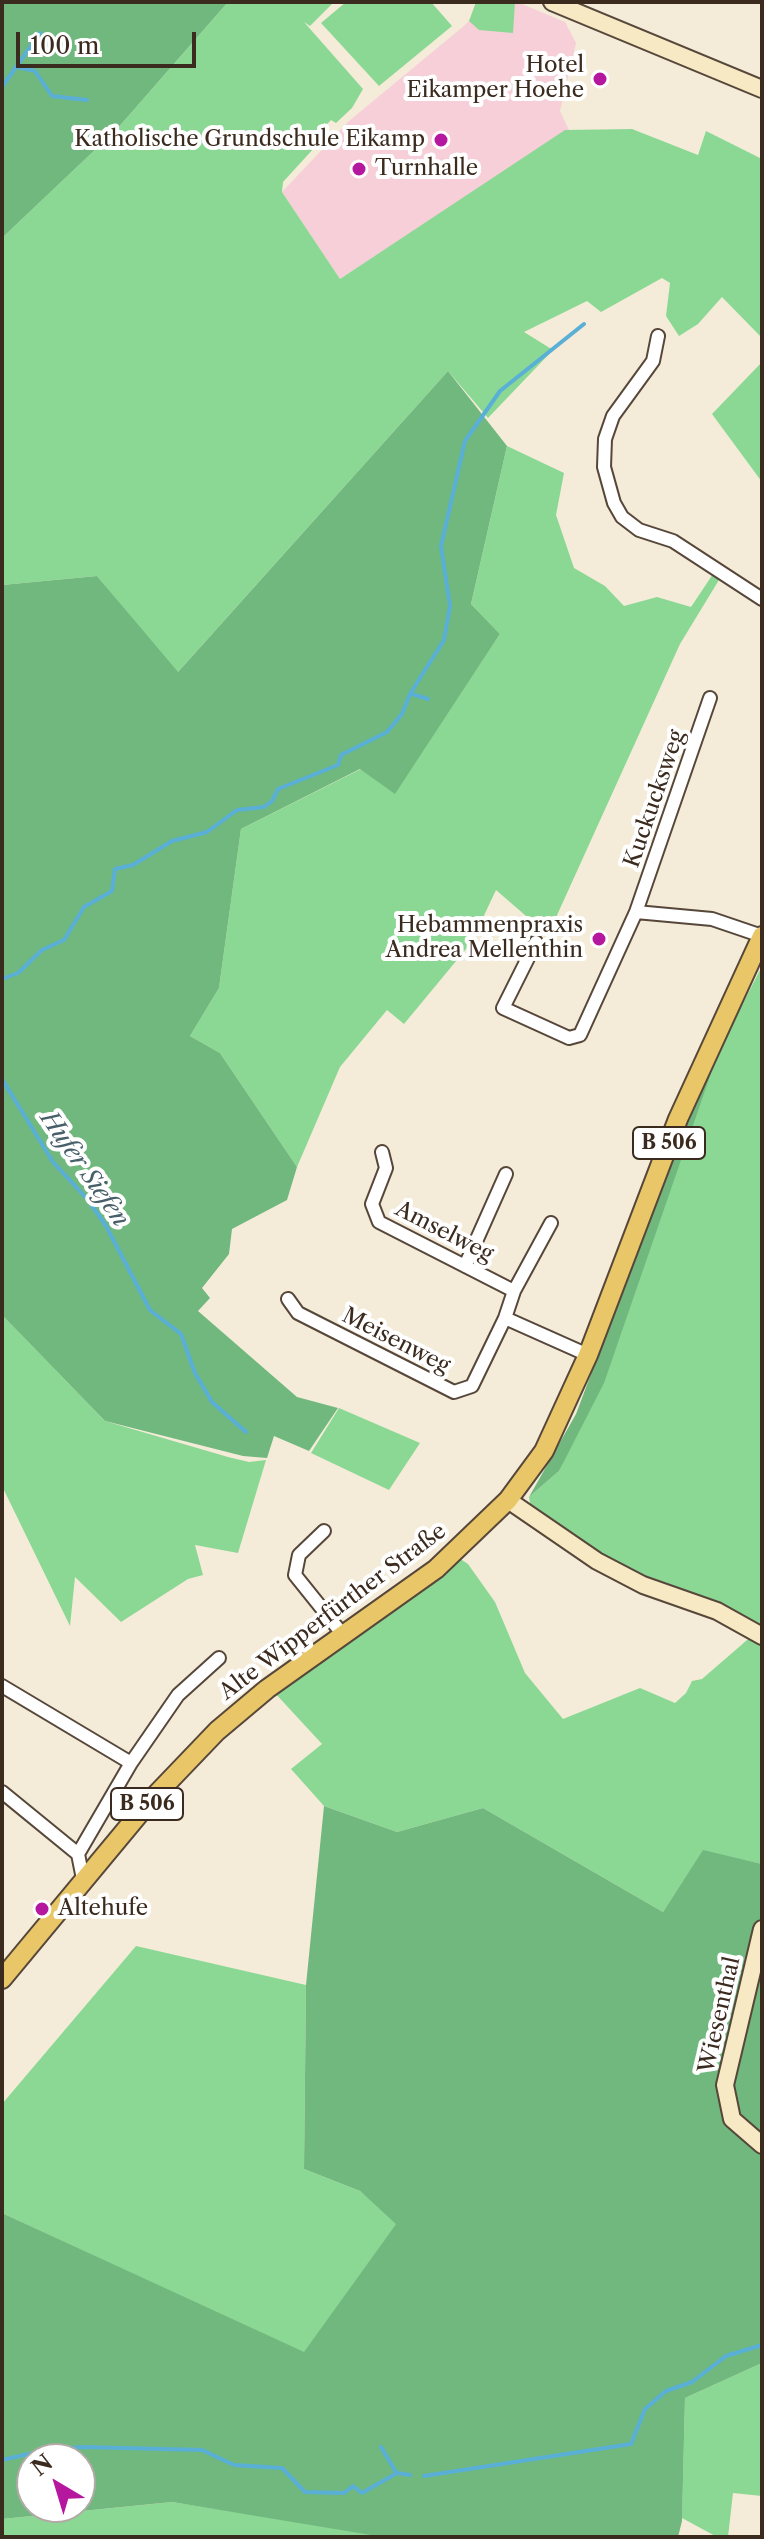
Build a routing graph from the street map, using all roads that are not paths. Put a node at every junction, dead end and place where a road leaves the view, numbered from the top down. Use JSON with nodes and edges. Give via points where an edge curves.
{"nodes":[{"id":1,"x":552,"y":2,"type":"edge"},
{"id":2,"x":762,"y":89,"type":"edge"},
{"id":3,"x":658,"y":336,"type":"dead end"},
{"id":4,"x":762,"y":599,"type":"edge"},
{"id":5,"x":710,"y":698,"type":"dead end"},
{"id":6,"x":636,"y":912,"type":"junction"},
{"id":7,"x":762,"y":936,"type":"edge"},
{"id":8,"x":536,"y":942,"type":"dead end"},
{"id":9,"x":382,"y":1152,"type":"dead end"},
{"id":10,"x":506,"y":1174,"type":"dead end"},
{"id":11,"x":551,"y":1223,"type":"dead end"},
{"id":12,"x":465,"y":1266,"type":"junction"},
{"id":13,"x":514,"y":1291,"type":"junction"},
{"id":14,"x":288,"y":1299,"type":"dead end"},
{"id":15,"x":505,"y":1318,"type":"junction"},
{"id":16,"x":588,"y":1355,"type":"junction"},
{"id":17,"x":508,"y":1500,"type":"junction"},
{"id":18,"x":324,"y":1531,"type":"dead end"},
{"id":19,"x":344,"y":1636,"type":"junction"},
{"id":20,"x":762,"y":1636,"type":"edge"},
{"id":21,"x":219,"y":1658,"type":"dead end"},
{"id":22,"x":2,"y":1686,"type":"edge"},
{"id":23,"x":131,"y":1763,"type":"junction"},
{"id":24,"x":2,"y":1792,"type":"edge"},
{"id":25,"x":78,"y":1854,"type":"junction"},
{"id":26,"x":84,"y":1884,"type":"junction"},
{"id":27,"x":762,"y":1929,"type":"edge"},
{"id":28,"x":2,"y":1979,"type":"edge"},
{"id":29,"x":762,"y":2145,"type":"edge"}],
"edges":[{"from":1,"to":2,"type":"street"},
{"from":3,"to":4,"type":"street","via":[[653,361],[613,416],[605,439],[604,467],[614,503],[639,530],[673,541]]},
{"from":5,"to":6,"type":"street","name":"Kuckucksweg"},
{"from":6,"to":7,"type":"street","via":[[712,919]]},
{"from":6,"to":8,"type":"street","name":"Kuckucksweg","via":[[580,1035],[569,1038],[503,1008]]},
{"from":7,"to":16,"type":"main road","name":"Alte Wipperfürther Straße","number":"B 506","via":[[678,1119]]},
{"from":9,"to":12,"type":"street","name":"Amselweg","via":[[386,1168],[372,1204],[379,1222]]},
{"from":10,"to":12,"type":"street"},
{"from":11,"to":13,"type":"street"},
{"from":12,"to":13,"type":"street","name":"Amselweg"},
{"from":13,"to":15,"type":"street"},
{"from":14,"to":15,"type":"street","name":"Meisenweg","via":[[298,1313],[454,1392],[472,1386]]},
{"from":15,"to":16,"type":"street"},
{"from":16,"to":17,"type":"main road","name":"Alte Wipperfürther Straße","number":"B 506","via":[[544,1451]]},
{"from":17,"to":19,"type":"main road","name":"Alte Wipperfürther Straße","number":"B 506","via":[[436,1569]]},
{"from":17,"to":20,"type":"street","via":[[608,1567],[717,1611]]},
{"from":18,"to":19,"type":"street","via":[[299,1555],[295,1575]]},
{"from":19,"to":26,"type":"main road","name":"Alte Wipperfürther Straße","number":"B 506","via":[[217,1731],[149,1802]]},
{"from":21,"to":23,"type":"street","via":[[178,1695]]},
{"from":22,"to":23,"type":"street"},
{"from":23,"to":25,"type":"street"},
{"from":24,"to":25,"type":"street"},
{"from":25,"to":26,"type":"street"},
{"from":26,"to":28,"type":"main road","name":"Alte Wipperfürther Straße","number":"B 506"},
{"from":27,"to":29,"type":"street","name":"Wiesenthal","via":[[725,2085],[732,2119]]}]}
